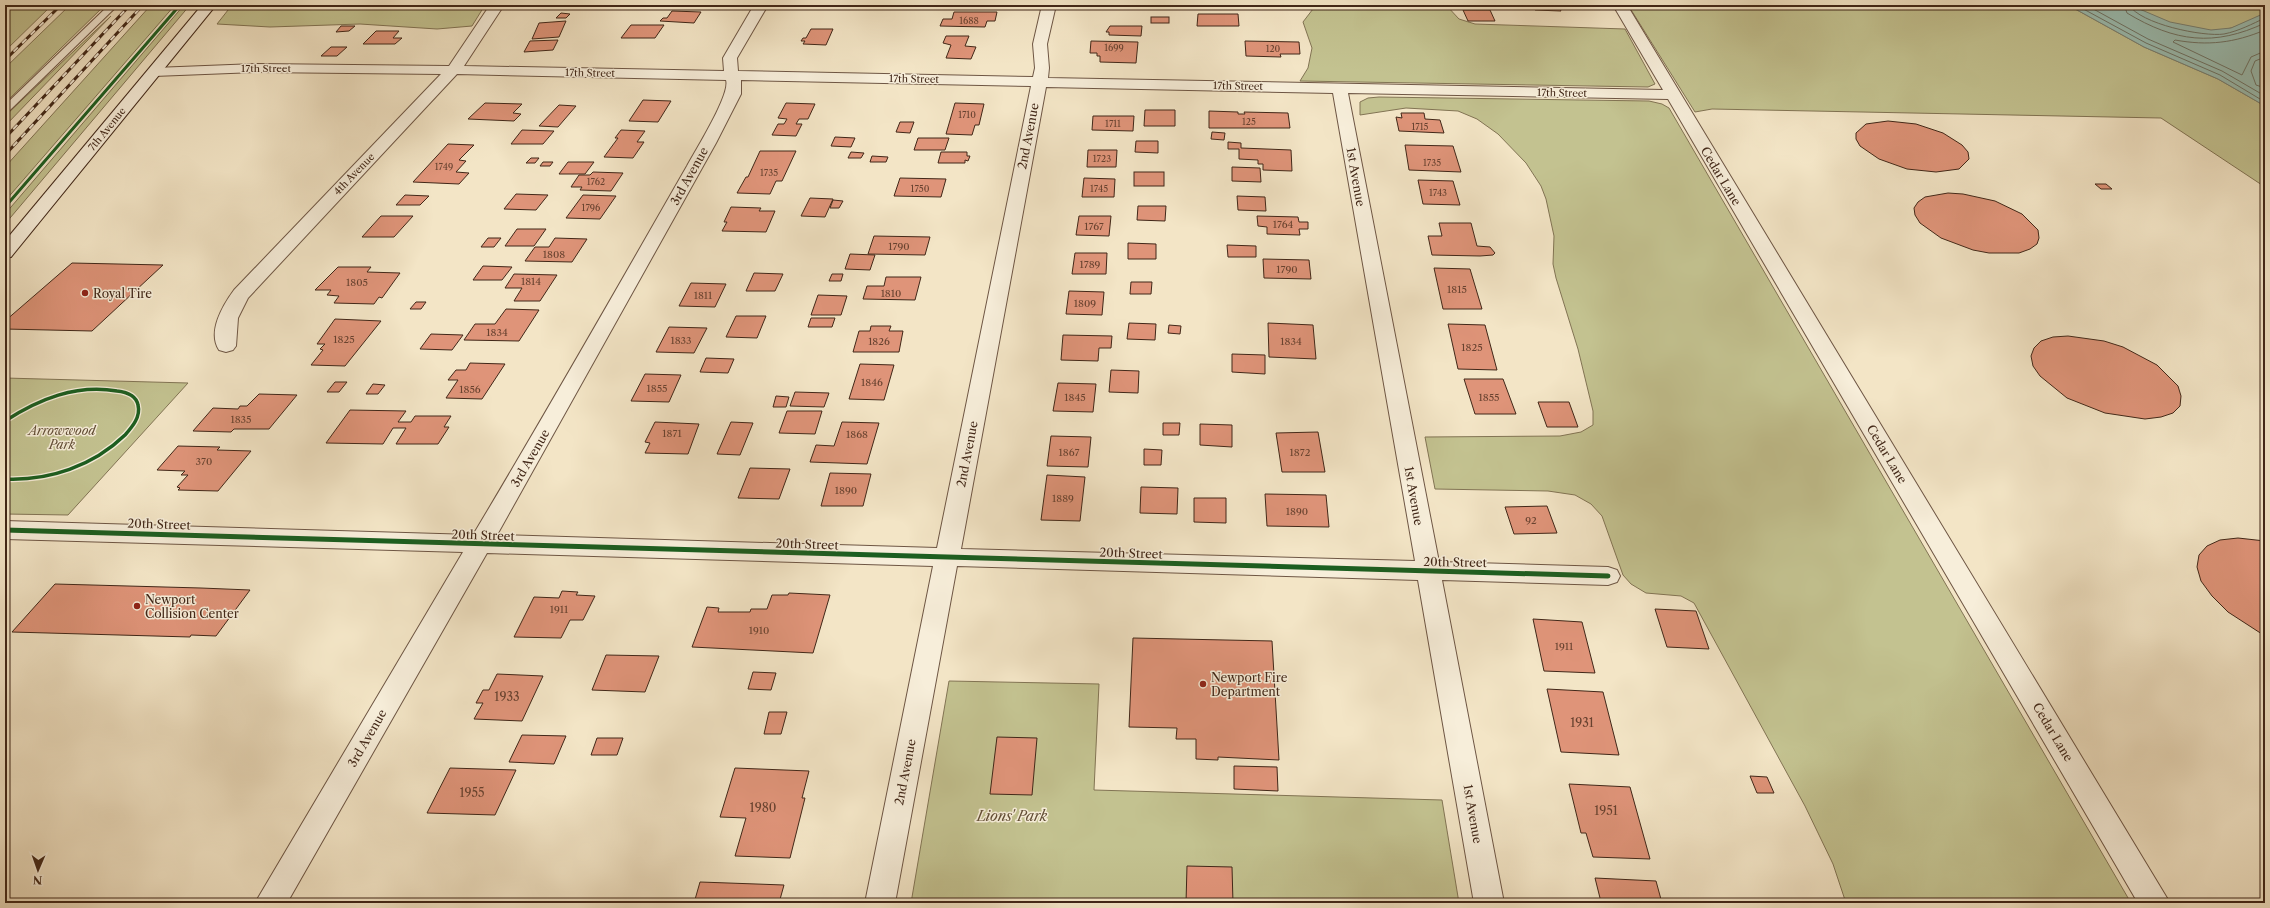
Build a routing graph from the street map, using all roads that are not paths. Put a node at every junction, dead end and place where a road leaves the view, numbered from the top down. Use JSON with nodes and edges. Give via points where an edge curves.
{"nodes":[{"id":1,"x":114,"y":5,"type":"edge"},
{"id":2,"x":209,"y":5,"type":"edge"},
{"id":3,"x":497,"y":5,"type":"edge"},
{"id":4,"x":761,"y":5,"type":"edge"},
{"id":5,"x":1049,"y":5,"type":"edge"},
{"id":6,"x":1620,"y":5,"type":"edge"},
{"id":7,"x":452,"y":70,"type":"junction"},
{"id":8,"x":154,"y":72,"type":"junction"},
{"id":9,"x":732,"y":76,"type":"junction"},
{"id":10,"x":1039,"y":81,"type":"junction"},
{"id":11,"x":1340,"y":88,"type":"junction"},
{"id":12,"x":1674,"y":95,"type":"junction"},
{"id":13,"x":5,"y":110,"type":"edge"},
{"id":14,"x":5,"y":253,"type":"edge"},
{"id":15,"x":226,"y":346,"type":"dead end"},
{"id":16,"x":5,"y":530,"type":"edge"},
{"id":17,"x":479,"y":545,"type":"junction"},
{"id":18,"x":947,"y":558,"type":"junction"},
{"id":19,"x":1428,"y":572,"type":"junction"},
{"id":20,"x":1608,"y":576,"type":"dead end"},
{"id":21,"x":270,"y":903,"type":"edge"},
{"id":22,"x":880,"y":903,"type":"edge"},
{"id":23,"x":1489,"y":903,"type":"edge"},
{"id":24,"x":2155,"y":903,"type":"edge"}],
"edges":[{"from":1,"to":13,"type":"lane"},
{"from":2,"to":8,"type":"street","name":"7th Avenue"},
{"from":3,"to":7,"type":"street","name":"4th Avenue"},
{"from":4,"to":9,"type":"street","name":"3rd Avenue","via":[[730,58]]},
{"from":5,"to":10,"type":"street","name":"2nd Avenue","via":[[1040,44],[1042,64]]},
{"from":6,"to":12,"type":"street","name":"Cedar Lane"},
{"from":7,"to":8,"type":"street","name":"17th Street","via":[[257,68]]},
{"from":7,"to":9,"type":"street","name":"17th Street"},
{"from":7,"to":15,"type":"street","name":"4th Avenue","via":[[241,294],[225,323]]},
{"from":8,"to":14,"type":"street","name":"7th Avenue"},
{"from":9,"to":10,"type":"street","name":"17th Street"},
{"from":9,"to":17,"type":"street","name":"3rd Avenue","via":[[733,94],[720,120],[559,408]]},
{"from":10,"to":11,"type":"street","name":"17th Street"},
{"from":10,"to":18,"type":"street","name":"2nd Avenue"},
{"from":11,"to":12,"type":"street","name":"17th Street"},
{"from":11,"to":19,"type":"street","name":"1st Avenue"},
{"from":12,"to":24,"type":"street","name":"Cedar Lane"},
{"from":16,"to":17,"type":"street","name":"20th Street"},
{"from":17,"to":18,"type":"street","name":"20th Street"},
{"from":17,"to":21,"type":"street","name":"3rd Avenue"},
{"from":18,"to":19,"type":"street","name":"20th Street"},
{"from":18,"to":22,"type":"street","name":"2nd Avenue"},
{"from":19,"to":20,"type":"street","name":"20th Street"},
{"from":19,"to":23,"type":"street","name":"1st Avenue"}]}
